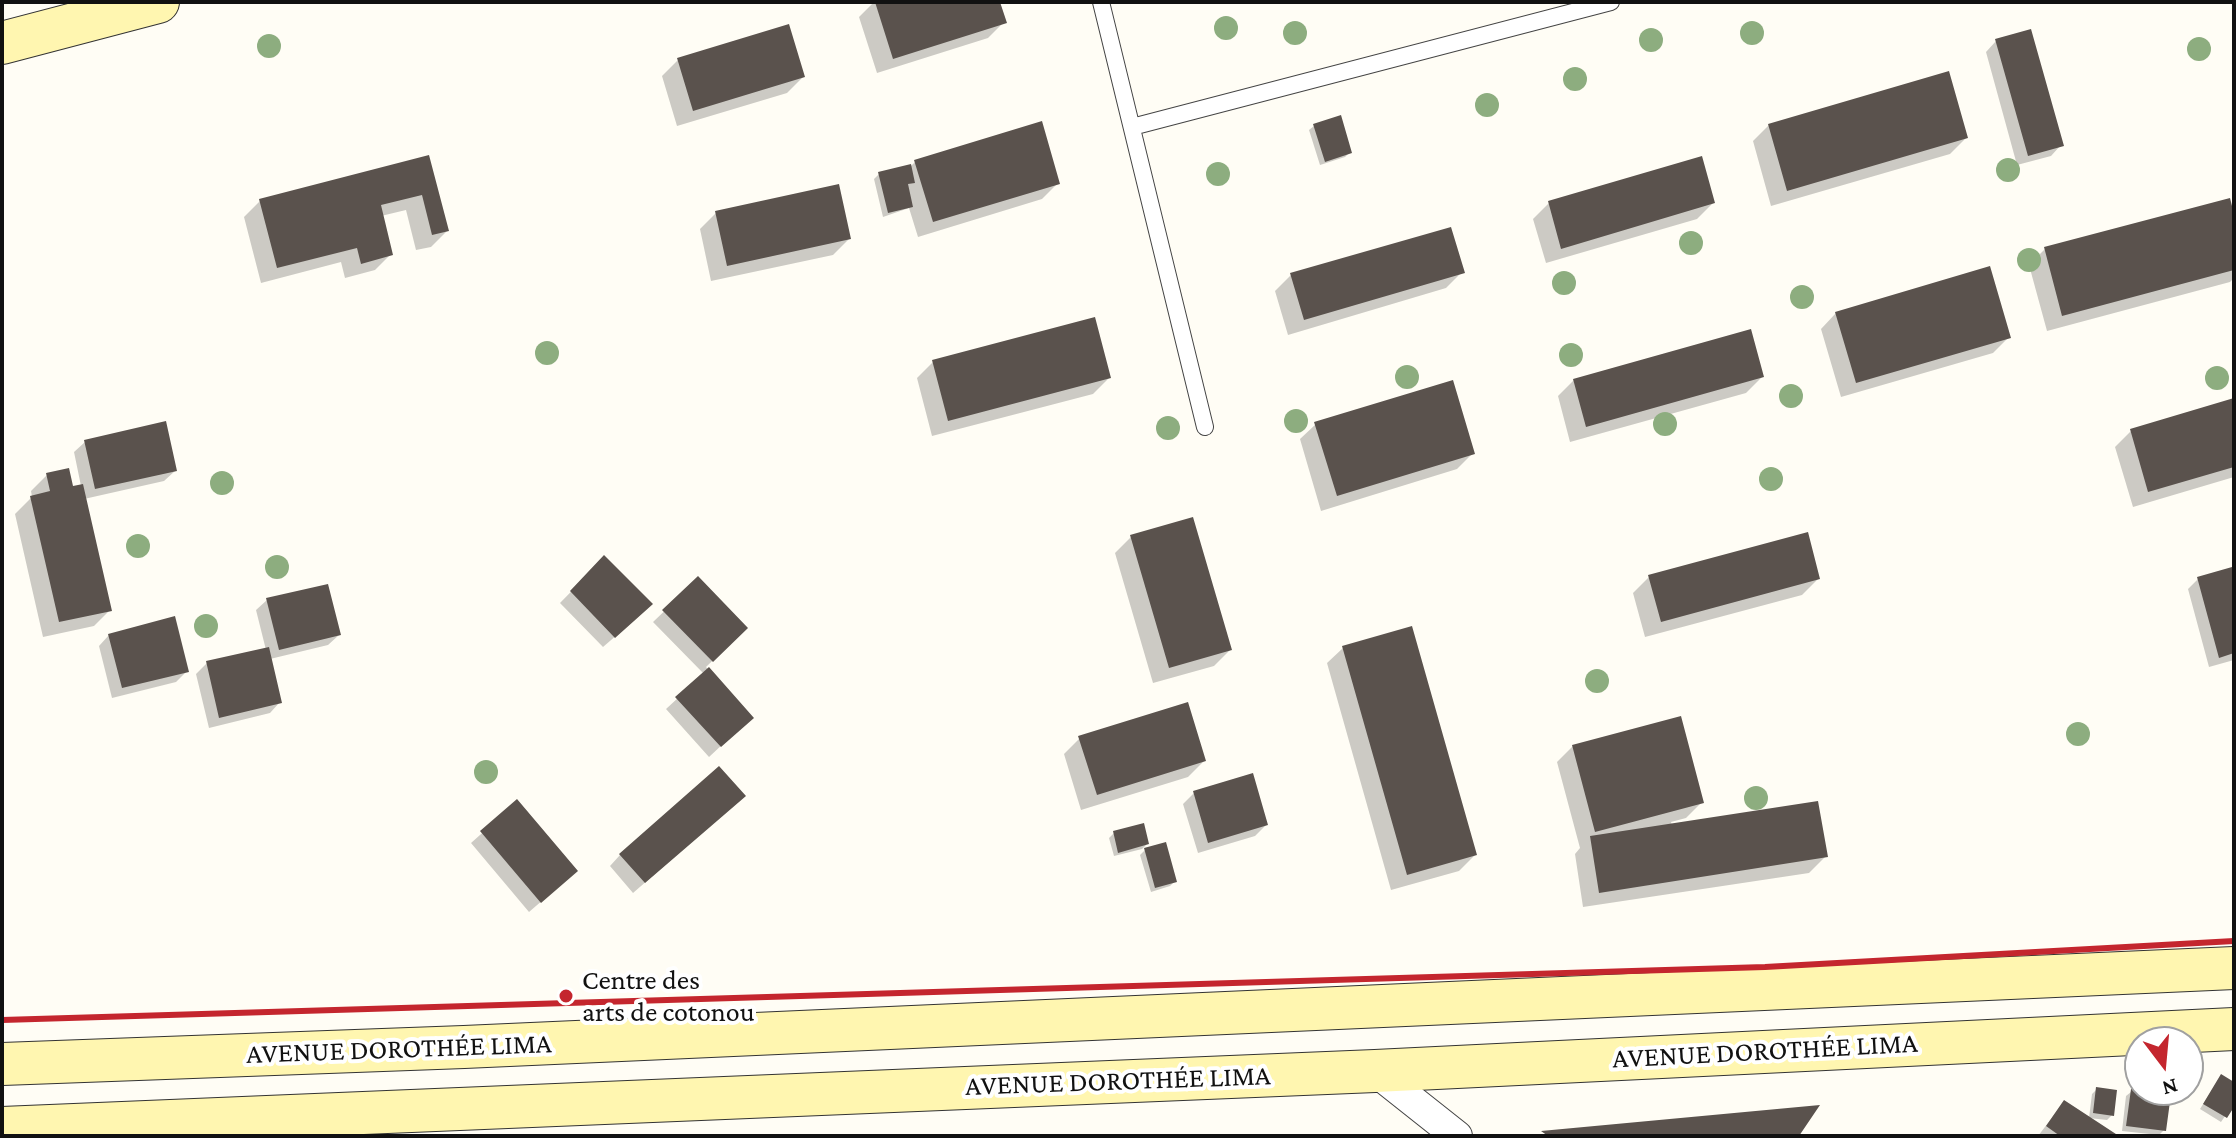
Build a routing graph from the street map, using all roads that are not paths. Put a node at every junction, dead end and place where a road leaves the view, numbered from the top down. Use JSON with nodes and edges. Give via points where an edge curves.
{"nodes":[{"id":1,"x":158,"y":2,"type":"edge"},
{"id":2,"x":1101,"y":2,"type":"edge"},
{"id":3,"x":1611,"y":2,"type":"edge"},
{"id":4,"x":2,"y":43,"type":"edge"},
{"id":5,"x":1132,"y":127,"type":"junction"},
{"id":6,"x":1205,"y":427,"type":"dead end"},
{"id":7,"x":2234,"y":968,"type":"edge"},
{"id":8,"x":2234,"y":1029,"type":"edge"},
{"id":9,"x":2,"y":1064,"type":"edge"},
{"id":10,"x":1375,"y":1071,"type":"junction"},
{"id":11,"x":2,"y":1128,"type":"edge"},
{"id":12,"x":1457,"y":1136,"type":"edge"}],
"edges":[{"from":1,"to":4,"type":"main road"},
{"from":2,"to":5,"type":"lane"},
{"from":3,"to":5,"type":"lane"},
{"from":5,"to":6,"type":"lane"},
{"from":7,"to":9,"type":"main road","name":"AVENUE DOROTHÉE LIMA"},
{"from":8,"to":10,"type":"main road","name":"AVENUE DOROTHÉE LIMA"},
{"from":10,"to":11,"type":"main road","name":"AVENUE DOROTHÉE LIMA","via":[[417,1116]]},
{"from":10,"to":12,"type":"street"}]}
